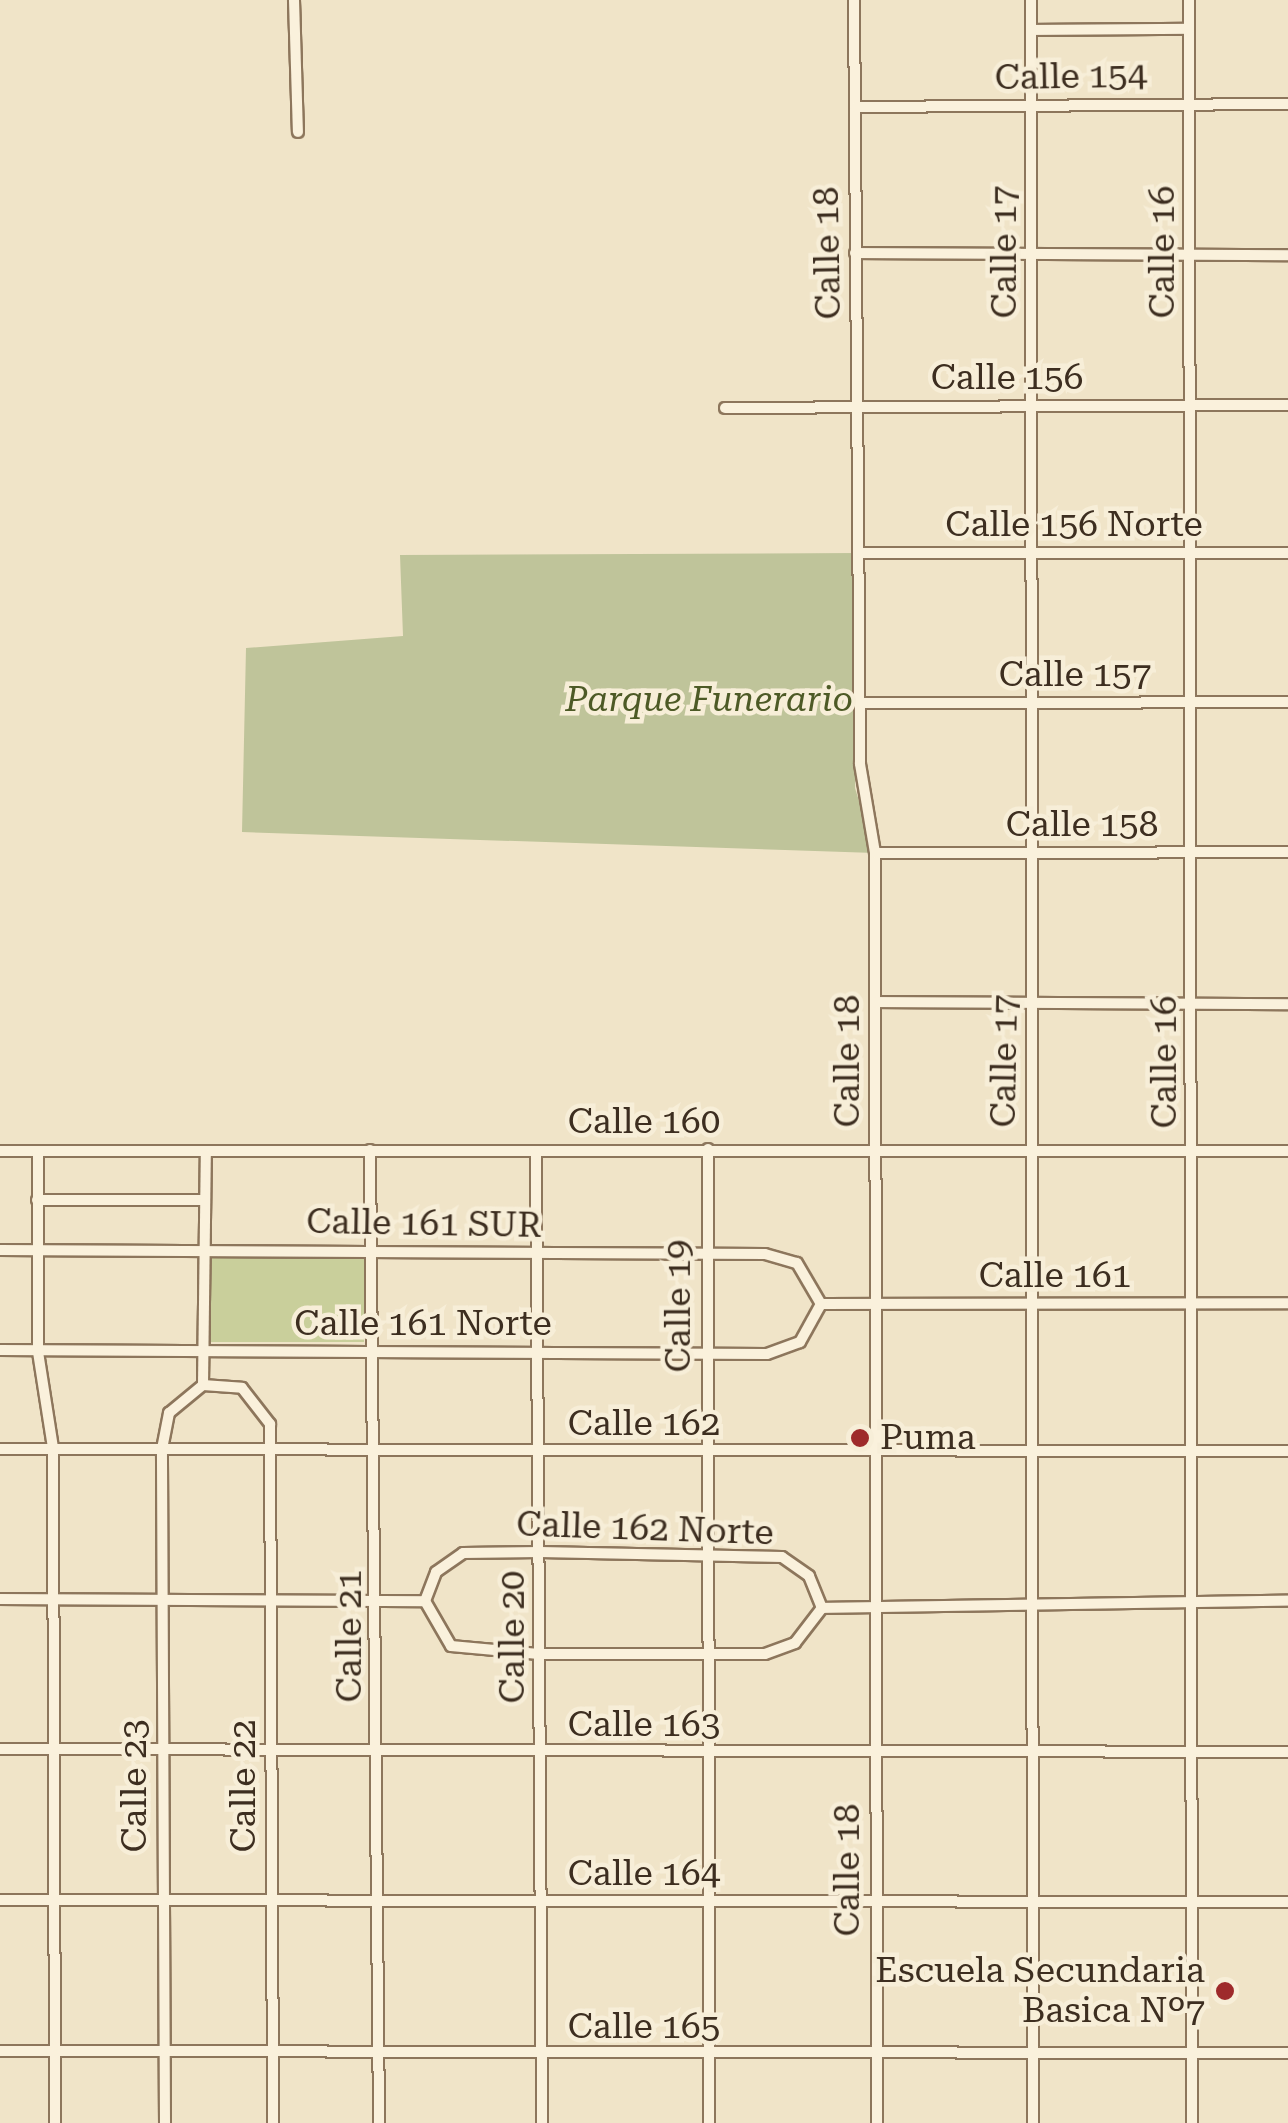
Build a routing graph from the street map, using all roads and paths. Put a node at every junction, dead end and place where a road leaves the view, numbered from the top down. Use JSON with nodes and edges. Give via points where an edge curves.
{"nodes":[{"id":1,"x":294,"y":0,"type":"edge"},
{"id":2,"x":854,"y":0,"type":"edge"},
{"id":3,"x":1032,"y":0,"type":"edge"},
{"id":4,"x":1189,"y":0,"type":"edge"},
{"id":5,"x":1189,"y":29,"type":"junction"},
{"id":6,"x":1032,"y":30,"type":"junction"},
{"id":7,"x":1189,"y":103,"type":"junction"},
{"id":8,"x":1288,"y":104,"type":"edge"},
{"id":9,"x":855,"y":106,"type":"junction"},
{"id":10,"x":1032,"y":106,"type":"junction"},
{"id":11,"x":298,"y":132,"type":"dead end"},
{"id":12,"x":855,"y":252,"type":"junction"},
{"id":13,"x":1033,"y":253,"type":"junction"},
{"id":14,"x":1192,"y":255,"type":"junction"},
{"id":15,"x":1288,"y":255,"type":"edge"},
{"id":16,"x":1033,"y":405,"type":"junction"},
{"id":17,"x":1288,"y":405,"type":"edge"},
{"id":18,"x":859,"y":406,"type":"junction"},
{"id":19,"x":1191,"y":407,"type":"junction"},
{"id":20,"x":725,"y":408,"type":"dead end"},
{"id":21,"x":1034,"y":552,"type":"junction"},
{"id":22,"x":860,"y":553,"type":"junction"},
{"id":23,"x":1190,"y":553,"type":"junction"},
{"id":24,"x":1288,"y":553,"type":"edge"},
{"id":25,"x":1192,"y":702,"type":"junction"},
{"id":26,"x":1288,"y":702,"type":"edge"},
{"id":27,"x":862,"y":703,"type":"junction"},
{"id":28,"x":1034,"y":703,"type":"junction"},
{"id":29,"x":1034,"y":852,"type":"junction"},
{"id":30,"x":1288,"y":852,"type":"edge"},
{"id":31,"x":875,"y":853,"type":"junction"},
{"id":32,"x":1192,"y":854,"type":"junction"},
{"id":33,"x":876,"y":1002,"type":"junction"},
{"id":34,"x":1192,"y":1003,"type":"junction"},
{"id":35,"x":1034,"y":1004,"type":"junction"},
{"id":36,"x":1288,"y":1004,"type":"edge"},
{"id":37,"x":708,"y":1149,"type":"junction"},
{"id":38,"x":370,"y":1150,"type":"junction"},
{"id":39,"x":536,"y":1150,"type":"junction"},
{"id":40,"x":0,"y":1151,"type":"edge"},
{"id":41,"x":38,"y":1151,"type":"junction"},
{"id":42,"x":875,"y":1152,"type":"junction"},
{"id":43,"x":1031,"y":1152,"type":"junction"},
{"id":44,"x":1192,"y":1152,"type":"junction"},
{"id":45,"x":1288,"y":1152,"type":"edge"},
{"id":46,"x":206,"y":1154,"type":"junction"},
{"id":47,"x":37,"y":1200,"type":"junction"},
{"id":48,"x":204,"y":1200,"type":"junction"},
{"id":49,"x":37,"y":1249,"type":"junction"},
{"id":50,"x":204,"y":1249,"type":"junction"},
{"id":51,"x":0,"y":1250,"type":"edge"},
{"id":52,"x":369,"y":1250,"type":"junction"},
{"id":53,"x":536,"y":1253,"type":"junction"},
{"id":54,"x":706,"y":1253,"type":"junction"},
{"id":55,"x":1190,"y":1303,"type":"junction"},
{"id":56,"x":1288,"y":1303,"type":"edge"},
{"id":57,"x":822,"y":1304,"type":"junction"},
{"id":58,"x":874,"y":1304,"type":"junction"},
{"id":59,"x":1030,"y":1304,"type":"junction"},
{"id":60,"x":0,"y":1350,"type":"edge"},
{"id":61,"x":202,"y":1350,"type":"junction"},
{"id":62,"x":371,"y":1350,"type":"junction"},
{"id":63,"x":38,"y":1352,"type":"junction"},
{"id":64,"x":536,"y":1352,"type":"junction"},
{"id":65,"x":707,"y":1353,"type":"junction"},
{"id":66,"x":203,"y":1385,"type":"junction"},
{"id":67,"x":0,"y":1448,"type":"edge"},
{"id":68,"x":53,"y":1448,"type":"junction"},
{"id":69,"x":272,"y":1449,"type":"junction"},
{"id":70,"x":162,"y":1450,"type":"junction"},
{"id":71,"x":872,"y":1450,"type":"junction"},
{"id":72,"x":540,"y":1451,"type":"junction"},
{"id":73,"x":1288,"y":1451,"type":"edge"},
{"id":74,"x":376,"y":1452,"type":"junction"},
{"id":75,"x":1190,"y":1452,"type":"junction"},
{"id":76,"x":706,"y":1453,"type":"junction"},
{"id":77,"x":1031,"y":1453,"type":"junction"},
{"id":78,"x":540,"y":1552,"type":"junction"},
{"id":79,"x":704,"y":1554,"type":"junction"},
{"id":80,"x":0,"y":1599,"type":"edge"},
{"id":81,"x":52,"y":1600,"type":"junction"},
{"id":82,"x":161,"y":1600,"type":"junction"},
{"id":83,"x":271,"y":1600,"type":"junction"},
{"id":84,"x":378,"y":1600,"type":"junction"},
{"id":85,"x":1288,"y":1601,"type":"edge"},
{"id":86,"x":425,"y":1602,"type":"junction"},
{"id":87,"x":1031,"y":1602,"type":"junction"},
{"id":88,"x":1191,"y":1602,"type":"junction"},
{"id":89,"x":875,"y":1606,"type":"junction"},
{"id":90,"x":822,"y":1608,"type":"junction"},
{"id":91,"x":539,"y":1654,"type":"junction"},
{"id":92,"x":707,"y":1654,"type":"junction"},
{"id":93,"x":0,"y":1749,"type":"edge"},
{"id":94,"x":52,"y":1749,"type":"junction"},
{"id":95,"x":162,"y":1750,"type":"junction"},
{"id":96,"x":877,"y":1751,"type":"junction"},
{"id":97,"x":272,"y":1752,"type":"junction"},
{"id":98,"x":378,"y":1752,"type":"junction"},
{"id":99,"x":542,"y":1752,"type":"junction"},
{"id":100,"x":1192,"y":1752,"type":"junction"},
{"id":101,"x":1288,"y":1752,"type":"edge"},
{"id":102,"x":1031,"y":1753,"type":"junction"},
{"id":103,"x":707,"y":1754,"type":"junction"},
{"id":104,"x":272,"y":1899,"type":"junction"},
{"id":105,"x":0,"y":1900,"type":"edge"},
{"id":106,"x":56,"y":1900,"type":"junction"},
{"id":107,"x":163,"y":1900,"type":"junction"},
{"id":108,"x":380,"y":1900,"type":"junction"},
{"id":109,"x":1193,"y":1900,"type":"junction"},
{"id":110,"x":709,"y":1901,"type":"junction"},
{"id":111,"x":542,"y":1902,"type":"junction"},
{"id":112,"x":1288,"y":1902,"type":"edge"},
{"id":113,"x":874,"y":1903,"type":"junction"},
{"id":114,"x":1033,"y":1904,"type":"junction"},
{"id":115,"x":0,"y":2051,"type":"edge"},
{"id":116,"x":55,"y":2051,"type":"junction"},
{"id":117,"x":164,"y":2051,"type":"junction"},
{"id":118,"x":272,"y":2053,"type":"junction"},
{"id":119,"x":379,"y":2053,"type":"junction"},
{"id":120,"x":710,"y":2054,"type":"junction"},
{"id":121,"x":878,"y":2054,"type":"junction"},
{"id":122,"x":1033,"y":2054,"type":"junction"},
{"id":123,"x":1288,"y":2054,"type":"edge"},
{"id":124,"x":541,"y":2055,"type":"junction"},
{"id":125,"x":1192,"y":2055,"type":"junction"},
{"id":126,"x":55,"y":2123,"type":"edge"},
{"id":127,"x":165,"y":2123,"type":"edge"},
{"id":128,"x":273,"y":2123,"type":"edge"},
{"id":129,"x":379,"y":2123,"type":"edge"},
{"id":130,"x":542,"y":2123,"type":"edge"},
{"id":131,"x":708,"y":2123,"type":"edge"},
{"id":132,"x":878,"y":2123,"type":"edge"},
{"id":133,"x":1033,"y":2123,"type":"edge"},
{"id":134,"x":1192,"y":2123,"type":"edge"}],
"edges":[{"from":1,"to":11,"type":"street"},
{"from":2,"to":9,"type":"street","name":"Calle 18"},
{"from":3,"to":6,"type":"street","name":"Calle 17"},
{"from":4,"to":5,"type":"street","name":"Calle 16"},
{"from":5,"to":6,"type":"street"},
{"from":5,"to":7,"type":"street","name":"Calle 16"},
{"from":6,"to":10,"type":"street","name":"Calle 17"},
{"from":7,"to":8,"type":"street","name":"Calle 154"},
{"from":7,"to":10,"type":"street","name":"Calle 154"},
{"from":7,"to":14,"type":"street","name":"Calle 16"},
{"from":9,"to":10,"type":"street","name":"Calle 154"},
{"from":9,"to":12,"type":"street","name":"Calle 18"},
{"from":10,"to":13,"type":"street","name":"Calle 17"},
{"from":12,"to":13,"type":"street"},
{"from":12,"to":18,"type":"street","name":"Calle 18"},
{"from":13,"to":14,"type":"street"},
{"from":13,"to":16,"type":"street","name":"Calle 17"},
{"from":14,"to":15,"type":"street"},
{"from":14,"to":19,"type":"street","name":"Calle 16"},
{"from":16,"to":18,"type":"street","name":"Calle 156"},
{"from":16,"to":19,"type":"street","name":"Calle 156"},
{"from":16,"to":21,"type":"street","name":"Calle 17"},
{"from":17,"to":19,"type":"street","name":"Calle 156"},
{"from":18,"to":20,"type":"street","name":"Calle 156"},
{"from":18,"to":22,"type":"street","name":"Calle 18"},
{"from":19,"to":23,"type":"street","name":"Calle 16"},
{"from":21,"to":22,"type":"street","name":"Calle 156 Norte"},
{"from":21,"to":23,"type":"street","name":"Calle 156 Norte"},
{"from":21,"to":28,"type":"street","name":"Calle 17"},
{"from":22,"to":27,"type":"street","name":"Calle 18"},
{"from":23,"to":24,"type":"street","name":"Calle 156 Norte"},
{"from":23,"to":25,"type":"street","name":"Calle 16"},
{"from":25,"to":26,"type":"street","name":"Calle 157"},
{"from":25,"to":28,"type":"street","name":"Calle 157"},
{"from":25,"to":32,"type":"street","name":"Calle 16"},
{"from":27,"to":28,"type":"street","name":"Calle 157"},
{"from":27,"to":31,"type":"street","name":"Calle 18","via":[[861,793]]},
{"from":28,"to":29,"type":"street","name":"Calle 17"},
{"from":29,"to":31,"type":"street","name":"Calle 158"},
{"from":29,"to":32,"type":"street","name":"Calle 158"},
{"from":29,"to":35,"type":"street","name":"Calle 17"},
{"from":30,"to":32,"type":"street","name":"Calle 158"},
{"from":31,"to":33,"type":"street","name":"Calle 18"},
{"from":32,"to":34,"type":"street","name":"Calle 16"},
{"from":33,"to":35,"type":"street"},
{"from":33,"to":42,"type":"street","name":"Calle 18"},
{"from":34,"to":35,"type":"street"},
{"from":34,"to":36,"type":"street"},
{"from":34,"to":44,"type":"street","name":"Calle 16"},
{"from":35,"to":43,"type":"street","name":"Calle 17"},
{"from":37,"to":39,"type":"street","name":"Calle 160"},
{"from":37,"to":42,"type":"street","name":"Calle 160"},
{"from":37,"to":54,"type":"street","name":"Calle 19"},
{"from":38,"to":39,"type":"street","name":"Calle 160"},
{"from":38,"to":46,"type":"street","name":"Calle 160"},
{"from":38,"to":52,"type":"street","name":"Calle 21"},
{"from":39,"to":53,"type":"street","name":"Calle 20"},
{"from":40,"to":41,"type":"street","name":"Calle 160"},
{"from":41,"to":46,"type":"street","name":"Calle 160"},
{"from":41,"to":47,"type":"street"},
{"from":42,"to":43,"type":"street","name":"Calle 160"},
{"from":42,"to":58,"type":"street","name":"Calle 18"},
{"from":43,"to":44,"type":"street","name":"Calle 160"},
{"from":43,"to":59,"type":"street","name":"Calle 17"},
{"from":44,"to":45,"type":"street","name":"Calle 160"},
{"from":44,"to":55,"type":"street","name":"Calle 16"},
{"from":46,"to":48,"type":"street"},
{"from":47,"to":48,"type":"street"},
{"from":47,"to":49,"type":"street"},
{"from":48,"to":50,"type":"street"},
{"from":49,"to":50,"type":"street","name":"Calle 161 SUR"},
{"from":49,"to":51,"type":"street","name":"Calle 161 SUR"},
{"from":49,"to":63,"type":"street"},
{"from":50,"to":52,"type":"street","name":"Calle 161 SUR"},
{"from":50,"to":61,"type":"street"},
{"from":52,"to":53,"type":"street","name":"Calle 161 SUR"},
{"from":52,"to":62,"type":"street","name":"Calle 21"},
{"from":53,"to":54,"type":"street","name":"Calle 161 SUR"},
{"from":53,"to":64,"type":"street","name":"Calle 20"},
{"from":54,"to":57,"type":"street","name":"Calle 161 SUR","via":[[784,1257],[811,1280]]},
{"from":54,"to":65,"type":"street","name":"Calle 19"},
{"from":55,"to":56,"type":"street","name":"Calle 161"},
{"from":55,"to":59,"type":"street","name":"Calle 161"},
{"from":55,"to":75,"type":"street","name":"Calle 16"},
{"from":57,"to":58,"type":"street","name":"Calle 161"},
{"from":57,"to":65,"type":"street","name":"Calle 161 Norte","via":[[810,1330],[784,1350]]},
{"from":58,"to":59,"type":"street","name":"Calle 161"},
{"from":58,"to":71,"type":"street","name":"Calle 18"},
{"from":59,"to":77,"type":"street","name":"Calle 17"},
{"from":60,"to":63,"type":"street","name":"Calle 161 Norte"},
{"from":61,"to":62,"type":"street","name":"Calle 161 Norte"},
{"from":61,"to":63,"type":"street","name":"Calle 161 Norte"},
{"from":61,"to":66,"type":"street"},
{"from":62,"to":64,"type":"street","name":"Calle 161 Norte"},
{"from":62,"to":74,"type":"street","name":"Calle 21"},
{"from":63,"to":68,"type":"street"},
{"from":64,"to":65,"type":"street","name":"Calle 161 Norte"},
{"from":64,"to":72,"type":"street","name":"Calle 20"},
{"from":65,"to":76,"type":"street","name":"Calle 19"},
{"from":66,"to":69,"type":"street","name":"Calle 22","via":[[254,1396]]},
{"from":66,"to":70,"type":"street","via":[[169,1414]]},
{"from":67,"to":68,"type":"street","name":"Calle 162"},
{"from":68,"to":70,"type":"street","name":"Calle 162"},
{"from":68,"to":81,"type":"street"},
{"from":69,"to":70,"type":"street","name":"Calle 162"},
{"from":69,"to":74,"type":"street","name":"Calle 162"},
{"from":69,"to":83,"type":"street","name":"Calle 22"},
{"from":70,"to":82,"type":"street","name":"Calle 23"},
{"from":71,"to":76,"type":"street","name":"Calle 162"},
{"from":71,"to":77,"type":"street","name":"Calle 162"},
{"from":71,"to":89,"type":"street","name":"Calle 18"},
{"from":72,"to":74,"type":"street","name":"Calle 162"},
{"from":72,"to":76,"type":"street","name":"Calle 162"},
{"from":72,"to":78,"type":"street","name":"Calle 20"},
{"from":73,"to":75,"type":"street","name":"Calle 162"},
{"from":74,"to":84,"type":"street","name":"Calle 21"},
{"from":75,"to":77,"type":"street","name":"Calle 162"},
{"from":75,"to":88,"type":"street","name":"Calle 16"},
{"from":76,"to":79,"type":"street","name":"Calle 19"},
{"from":77,"to":87,"type":"street","name":"Calle 17"},
{"from":78,"to":79,"type":"street","name":"Calle 162 Norte"},
{"from":78,"to":86,"type":"street","name":"Calle 162 Norte","via":[[463,1554],[436,1572]]},
{"from":78,"to":91,"type":"street","name":"Calle 20"},
{"from":79,"to":90,"type":"street","name":"Calle 162 Norte","via":[[782,1556],[809,1576]]},
{"from":79,"to":92,"type":"street","name":"Calle 19"},
{"from":80,"to":81,"type":"street"},
{"from":81,"to":82,"type":"street"},
{"from":81,"to":94,"type":"street"},
{"from":82,"to":83,"type":"street"},
{"from":82,"to":95,"type":"street","name":"Calle 23"},
{"from":83,"to":84,"type":"street"},
{"from":83,"to":97,"type":"street","name":"Calle 22"},
{"from":84,"to":86,"type":"street"},
{"from":84,"to":98,"type":"street","name":"Calle 21"},
{"from":85,"to":88,"type":"street"},
{"from":86,"to":91,"type":"street","via":[[451,1646]]},
{"from":87,"to":88,"type":"street"},
{"from":87,"to":89,"type":"street"},
{"from":87,"to":102,"type":"street","name":"Calle 17"},
{"from":88,"to":100,"type":"street","name":"Calle 16"},
{"from":89,"to":90,"type":"street"},
{"from":89,"to":96,"type":"street","name":"Calle 18"},
{"from":90,"to":92,"type":"street","via":[[783,1650]]},
{"from":91,"to":92,"type":"street"},
{"from":91,"to":99,"type":"street","name":"Calle 20"},
{"from":92,"to":103,"type":"street","name":"Calle 19"},
{"from":93,"to":94,"type":"street","name":"Calle 163"},
{"from":94,"to":95,"type":"street","name":"Calle 163"},
{"from":94,"to":106,"type":"street"},
{"from":95,"to":97,"type":"street","name":"Calle 163"},
{"from":95,"to":107,"type":"street","name":"Calle 23"},
{"from":96,"to":102,"type":"street","name":"Calle 163"},
{"from":96,"to":103,"type":"street","name":"Calle 163"},
{"from":96,"to":113,"type":"street","name":"Calle 18"},
{"from":97,"to":98,"type":"street","name":"Calle 163"},
{"from":97,"to":104,"type":"street","name":"Calle 22"},
{"from":98,"to":99,"type":"street","name":"Calle 163"},
{"from":98,"to":108,"type":"street","name":"Calle 21"},
{"from":99,"to":103,"type":"street","name":"Calle 163"},
{"from":99,"to":111,"type":"street","name":"Calle 20"},
{"from":100,"to":101,"type":"street","name":"Calle 163"},
{"from":100,"to":102,"type":"street","name":"Calle 163"},
{"from":100,"to":109,"type":"street","name":"Calle 16"},
{"from":102,"to":114,"type":"street","name":"Calle 17"},
{"from":103,"to":110,"type":"street","name":"Calle 19"},
{"from":104,"to":107,"type":"street","name":"Calle 164"},
{"from":104,"to":108,"type":"street","name":"Calle 164"},
{"from":104,"to":118,"type":"street","name":"Calle 22"},
{"from":105,"to":106,"type":"street","name":"Calle 164"},
{"from":106,"to":107,"type":"street","name":"Calle 164"},
{"from":106,"to":116,"type":"street"},
{"from":107,"to":117,"type":"street","name":"Calle 23"},
{"from":108,"to":111,"type":"street","name":"Calle 164"},
{"from":108,"to":119,"type":"street","name":"Calle 21"},
{"from":109,"to":112,"type":"street","name":"Calle 164"},
{"from":109,"to":114,"type":"street","name":"Calle 164"},
{"from":109,"to":125,"type":"street","name":"Calle 16"},
{"from":110,"to":111,"type":"street","name":"Calle 164"},
{"from":110,"to":113,"type":"street","name":"Calle 164"},
{"from":110,"to":120,"type":"street","name":"Calle 19"},
{"from":111,"to":124,"type":"street","name":"Calle 20"},
{"from":113,"to":114,"type":"street","name":"Calle 164"},
{"from":113,"to":121,"type":"street","name":"Calle 18"},
{"from":114,"to":122,"type":"street","name":"Calle 17"},
{"from":115,"to":116,"type":"street","name":"Calle 165"},
{"from":116,"to":117,"type":"street","name":"Calle 165"},
{"from":116,"to":126,"type":"street"},
{"from":117,"to":118,"type":"street","name":"Calle 165"},
{"from":117,"to":127,"type":"street","name":"Calle 23"},
{"from":118,"to":119,"type":"street","name":"Calle 165"},
{"from":118,"to":128,"type":"street","name":"Calle 22"},
{"from":119,"to":124,"type":"street","name":"Calle 165"},
{"from":119,"to":129,"type":"street","name":"Calle 21"},
{"from":120,"to":121,"type":"street","name":"Calle 165"},
{"from":120,"to":124,"type":"street","name":"Calle 165"},
{"from":120,"to":131,"type":"street","name":"Calle 19"},
{"from":121,"to":122,"type":"street","name":"Calle 165"},
{"from":121,"to":132,"type":"street","name":"Calle 18"},
{"from":122,"to":125,"type":"street","name":"Calle 165"},
{"from":122,"to":133,"type":"street","name":"Calle 17"},
{"from":123,"to":125,"type":"street","name":"Calle 165"},
{"from":124,"to":130,"type":"street","name":"Calle 20"},
{"from":125,"to":134,"type":"street","name":"Calle 16"}]}
